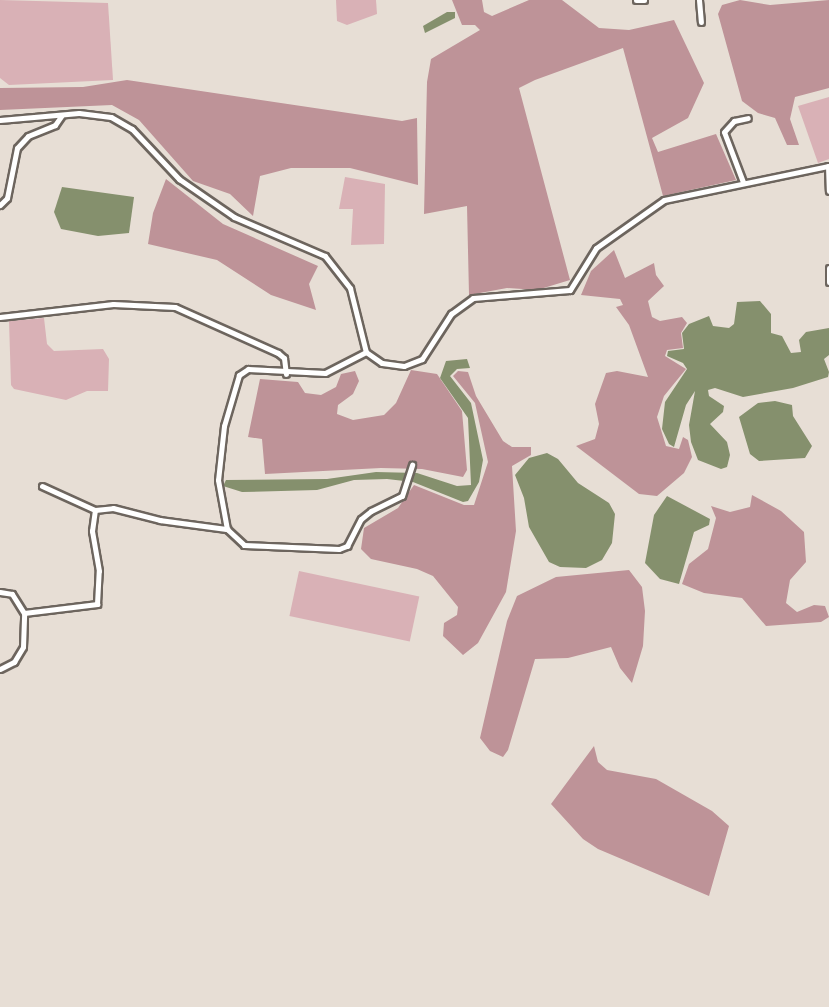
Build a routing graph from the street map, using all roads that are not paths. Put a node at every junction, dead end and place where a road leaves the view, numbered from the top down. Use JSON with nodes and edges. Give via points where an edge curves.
{"nodes":[{"id":1,"x":636,"y":0,"type":"edge"},
{"id":2,"x":644,"y":0,"type":"edge"},
{"id":3,"x":699,"y":0,"type":"edge"},
{"id":4,"x":701,"y":22,"type":"dead end"},
{"id":5,"x":62,"y":115,"type":"junction"},
{"id":6,"x":748,"y":118,"type":"dead end"},
{"id":7,"x":0,"y":120,"type":"edge"},
{"id":8,"x":829,"y":166,"type":"edge"},
{"id":9,"x":743,"y":182,"type":"junction"},
{"id":10,"x":829,"y":191,"type":"edge"},
{"id":11,"x":0,"y":205,"type":"edge"},
{"id":12,"x":829,"y":268,"type":"edge"},
{"id":13,"x":829,"y":282,"type":"edge"},
{"id":14,"x":0,"y":317,"type":"edge"},
{"id":15,"x":366,"y":352,"type":"junction"},
{"id":16,"x":286,"y":374,"type":"junction"},
{"id":17,"x":412,"y":465,"type":"dead end"},
{"id":18,"x":42,"y":486,"type":"dead end"},
{"id":19,"x":95,"y":510,"type":"junction"},
{"id":20,"x":227,"y":529,"type":"junction"},
{"id":21,"x":0,"y":592,"type":"edge"},
{"id":22,"x":24,"y":613,"type":"junction"},
{"id":23,"x":0,"y":669,"type":"edge"}],
"edges":[{"from":1,"to":2,"type":"street"},
{"from":3,"to":4,"type":"street"},
{"from":5,"to":7,"type":"street"},
{"from":5,"to":11,"type":"street","via":[[55,124],[28,136],[16,148],[7,198]]},
{"from":5,"to":15,"type":"street","via":[[111,117],[155,150],[179,179],[234,217],[325,256],[350,288]]},
{"from":6,"to":9,"type":"street","via":[[734,121],[724,132]]},
{"from":8,"to":9,"type":"street"},
{"from":8,"to":10,"type":"street"},
{"from":9,"to":15,"type":"street","via":[[664,201],[648,209],[596,248],[570,290],[473,298],[451,314],[422,359],[404,366],[382,363]]},
{"from":12,"to":13,"type":"street"},
{"from":14,"to":16,"type":"street","via":[[113,304],[176,307],[278,353],[284,358]]},
{"from":15,"to":16,"type":"street","via":[[325,373]]},
{"from":16,"to":20,"type":"street","via":[[248,369],[238,375],[226,415],[218,480]]},
{"from":17,"to":20,"type":"street","via":[[402,496],[366,515],[347,546],[339,549],[244,545]]},
{"from":18,"to":19,"type":"street"},
{"from":19,"to":20,"type":"street","via":[[113,508],[160,520]]},
{"from":19,"to":22,"type":"street","via":[[92,531],[99,571],[97,604]]},
{"from":21,"to":22,"type":"street","via":[[12,594]]},
{"from":22,"to":23,"type":"street","via":[[23,647],[14,662]]}]}
